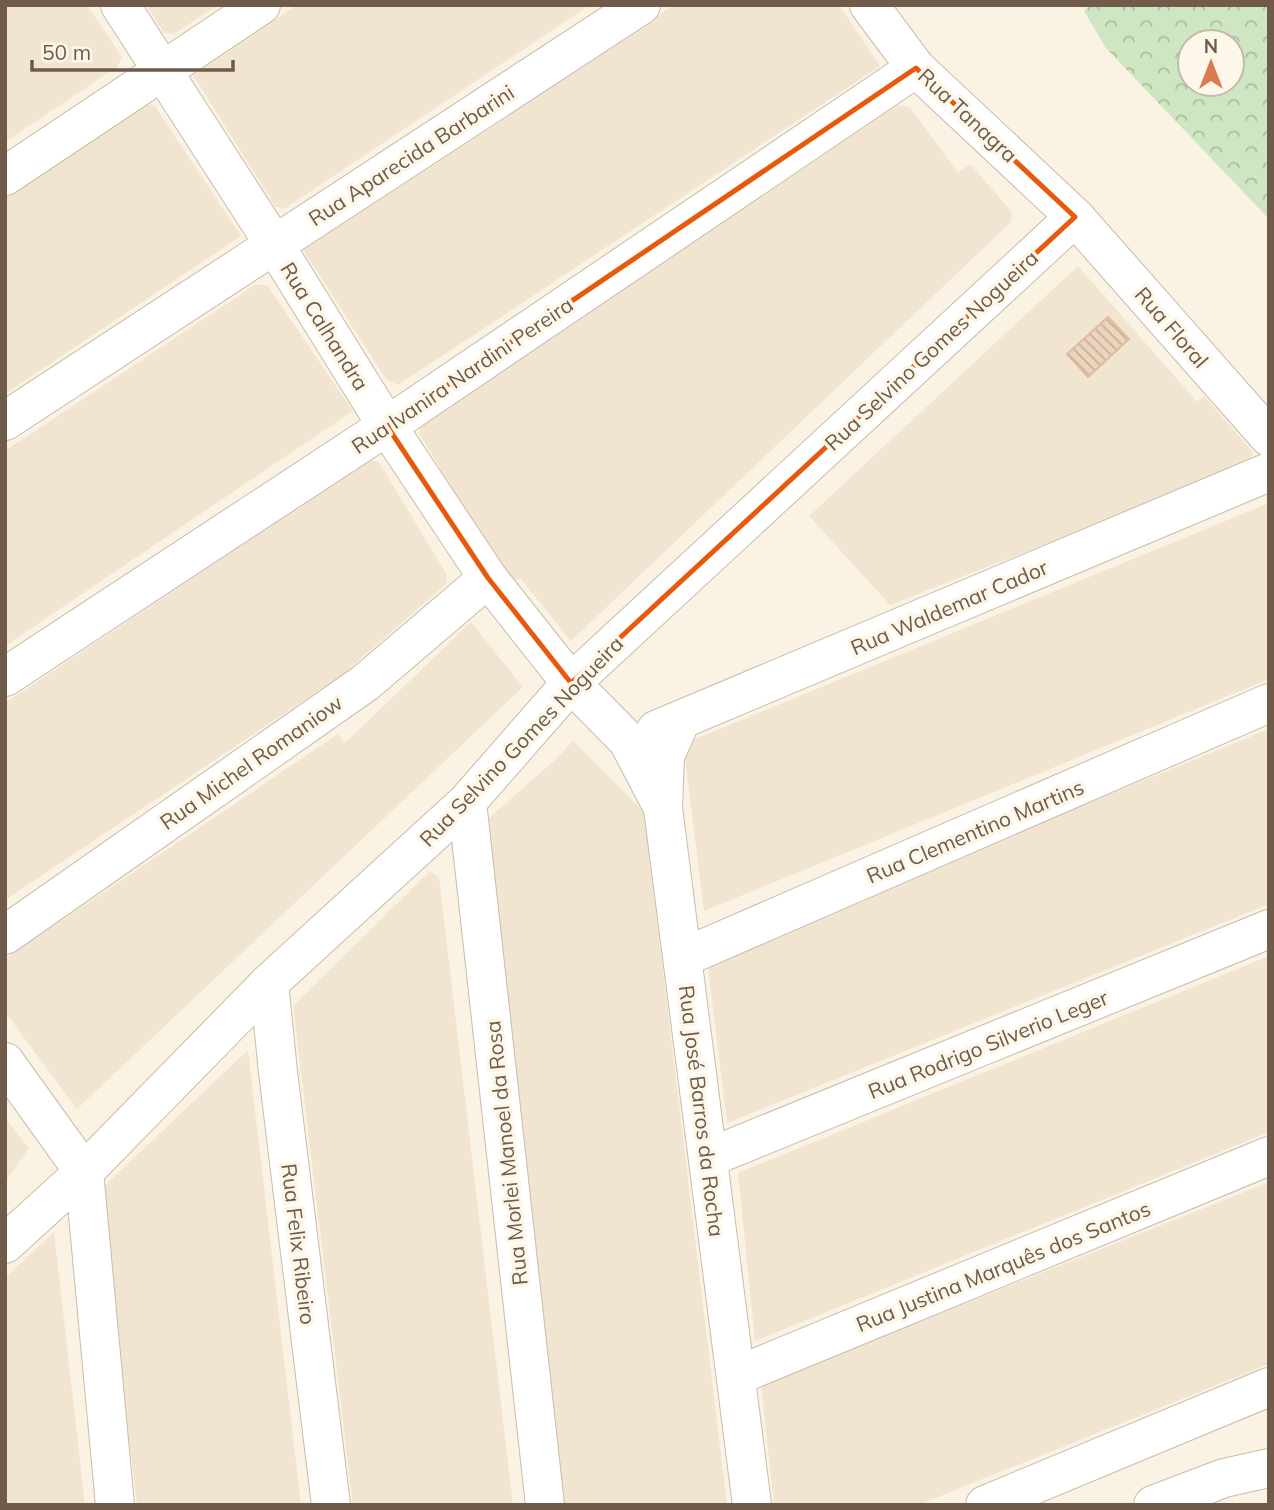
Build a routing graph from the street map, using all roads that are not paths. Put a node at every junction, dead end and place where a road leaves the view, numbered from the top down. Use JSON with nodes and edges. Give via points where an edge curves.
{"nodes":[{"id":1,"x":120,"y":5,"type":"edge"},
{"id":2,"x":261,"y":5,"type":"edge"},
{"id":3,"x":641,"y":5,"type":"edge"},
{"id":4,"x":869,"y":5,"type":"edge"},
{"id":5,"x":916,"y":68,"type":"junction"},
{"id":6,"x":162,"y":73,"type":"junction"},
{"id":7,"x":5,"y":176,"type":"edge"},
{"id":8,"x":1075,"y":217,"type":"junction"},
{"id":9,"x":274,"y":244,"type":"junction"},
{"id":10,"x":5,"y":421,"type":"edge"},
{"id":11,"x":387,"y":426,"type":"junction"},
{"id":12,"x":1269,"y":437,"type":"edge"},
{"id":13,"x":1269,"y":472,"type":"edge"},
{"id":14,"x":488,"y":578,"type":"junction"},
{"id":15,"x":5,"y":677,"type":"edge"},
{"id":16,"x":571,"y":683,"type":"junction"},
{"id":17,"x":1269,"y":704,"type":"edge"},
{"id":18,"x":681,"y":720,"type":"junction"},
{"id":19,"x":628,"y":741,"type":"junction"},
{"id":20,"x":467,"y":802,"type":"junction"},
{"id":21,"x":663,"y":808,"type":"junction"},
{"id":22,"x":1269,"y":929,"type":"edge"},
{"id":23,"x":5,"y":935,"type":"edge"},
{"id":24,"x":682,"y":958,"type":"junction"},
{"id":25,"x":269,"y":983,"type":"junction"},
{"id":26,"x":5,"y":1062,"type":"edge"},
{"id":27,"x":1269,"y":1156,"type":"edge"},
{"id":28,"x":708,"y":1158,"type":"junction"},
{"id":29,"x":84,"y":1172,"type":"junction"},
{"id":30,"x":5,"y":1244,"type":"edge"},
{"id":31,"x":736,"y":1376,"type":"junction"},
{"id":32,"x":1269,"y":1387,"type":"edge"},
{"id":33,"x":1269,"y":1468,"type":"edge"},
{"id":34,"x":115,"y":1505,"type":"edge"},
{"id":35,"x":331,"y":1505,"type":"edge"},
{"id":36,"x":545,"y":1505,"type":"edge"},
{"id":37,"x":752,"y":1505,"type":"edge"},
{"id":38,"x":985,"y":1505,"type":"edge"},
{"id":39,"x":1153,"y":1505,"type":"edge"}],
"edges":[{"from":1,"to":6,"type":"street","name":"Rua Calhandra"},
{"from":2,"to":6,"type":"street"},
{"from":3,"to":9,"type":"street","name":"Rua Aparecida Barbarini"},
{"from":4,"to":5,"type":"street","name":"Rua Tanagra"},
{"from":5,"to":8,"type":"street","name":"Rua Tanagra"},
{"from":5,"to":11,"type":"street","name":"Rua Ivanira Nardini Pereira"},
{"from":6,"to":7,"type":"street"},
{"from":6,"to":9,"type":"street","name":"Rua Calhandra"},
{"from":8,"to":12,"type":"street","name":"Rua Floral"},
{"from":8,"to":16,"type":"street","name":"Rua Selvino Gomes Nogueira"},
{"from":9,"to":10,"type":"street","name":"Rua Aparecida Barbarini"},
{"from":9,"to":11,"type":"street","name":"Rua Calhandra"},
{"from":11,"to":14,"type":"street","name":"Rua Calhandra"},
{"from":11,"to":15,"type":"street","name":"Rua Ivanira Nardini Pereira"},
{"from":13,"to":18,"type":"street","name":"Rua Waldemar Cador"},
{"from":14,"to":16,"type":"street","name":"Rua Calhandra"},
{"from":14,"to":23,"type":"street","name":"Rua Michel Romaniow","via":[[365,683]]},
{"from":16,"to":19,"type":"street","name":"Rua Calhandra"},
{"from":16,"to":20,"type":"street","name":"Rua Selvino Gomes Nogueira"},
{"from":17,"to":24,"type":"street","name":"Rua Clementino Martins"},
{"from":18,"to":19,"type":"street","name":"Rua Waldemar Cador"},
{"from":18,"to":21,"type":"street","name":"Rua José Barros da Rocha","via":[[665,756]]},
{"from":19,"to":21,"type":"street","name":"Rua Calhandra"},
{"from":20,"to":25,"type":"street","name":"Rua Selvino Gomes Nogueira"},
{"from":20,"to":36,"type":"street","name":"Rua Morlei Manoel da Rosa"},
{"from":21,"to":24,"type":"street","name":"Rua José Barros da Rocha"},
{"from":22,"to":28,"type":"street","name":"Rua Rodrigo Silverio Leger"},
{"from":24,"to":28,"type":"street","name":"Rua José Barros da Rocha"},
{"from":25,"to":29,"type":"street","name":"Rua Selvino Gomes Nogueira"},
{"from":25,"to":35,"type":"street","name":"Rua Felix Ribeiro"},
{"from":26,"to":29,"type":"street"},
{"from":27,"to":31,"type":"street","name":"Rua Justina Marquês dos Santos"},
{"from":28,"to":31,"type":"street","name":"Rua José Barros da Rocha"},
{"from":29,"to":30,"type":"street","name":"Rua Selvino Gomes Nogueira"},
{"from":29,"to":34,"type":"street"},
{"from":31,"to":37,"type":"street","name":"Rua José Barros da Rocha"},
{"from":32,"to":38,"type":"street"},
{"from":33,"to":39,"type":"street","via":[[1224,1478]]}]}
